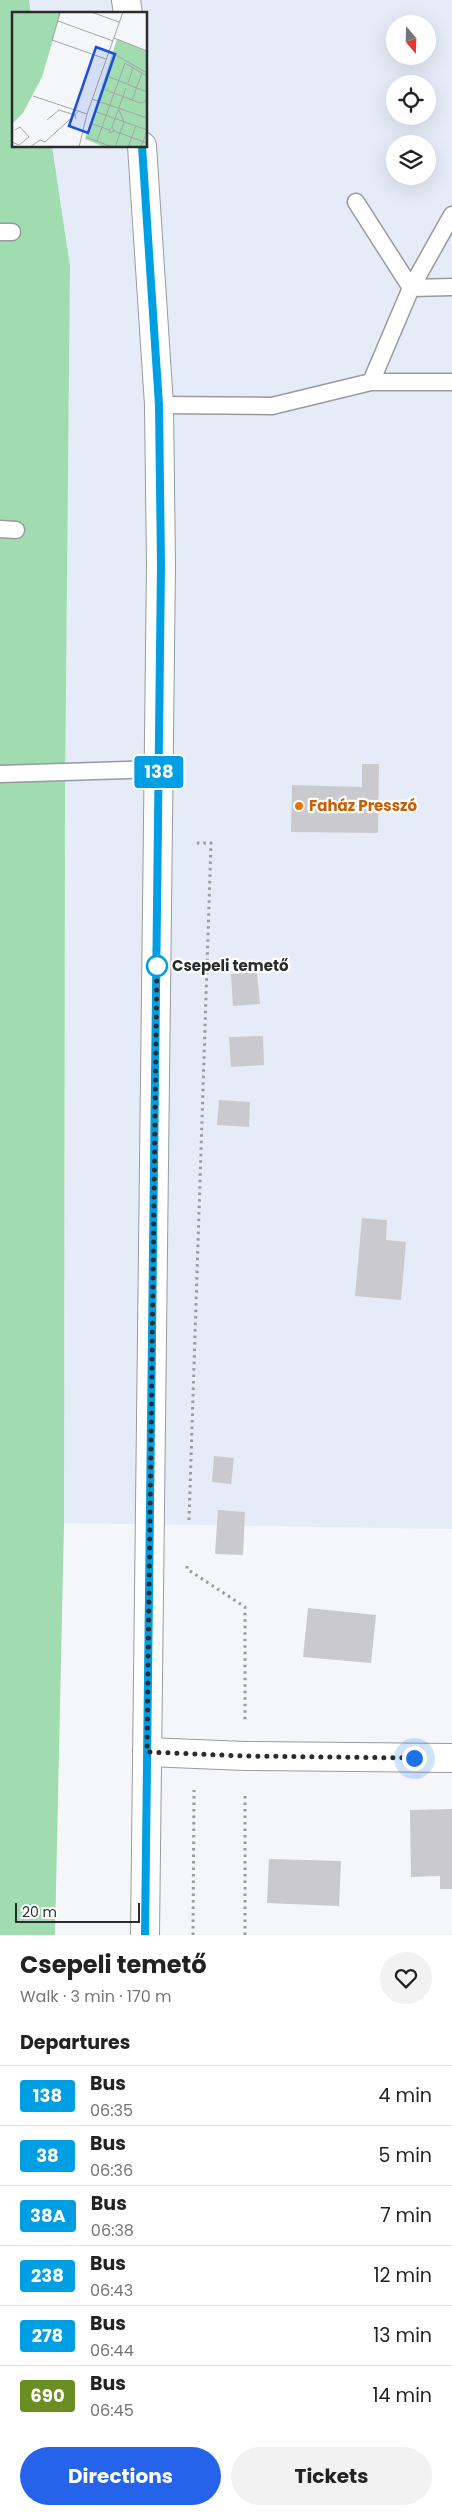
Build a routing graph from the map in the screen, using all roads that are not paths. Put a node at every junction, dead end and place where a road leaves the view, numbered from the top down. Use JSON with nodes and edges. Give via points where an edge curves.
{"nodes":[{"id":1,"x":142,"y":148,"type":"edge"},
{"id":2,"x":356,"y":202,"type":"dead end"},
{"id":3,"x":452,"y":215,"type":"edge"},
{"id":4,"x":452,"y":287,"type":"edge"},
{"id":5,"x":410,"y":288,"type":"junction"},
{"id":6,"x":370,"y":382,"type":"junction"},
{"id":7,"x":452,"y":382,"type":"edge"},
{"id":8,"x":159,"y":405,"type":"junction"},
{"id":9,"x":159,"y":769,"type":"junction"},
{"id":10,"x":0,"y":774,"type":"edge"},
{"id":11,"x":147,"y":1752,"type":"junction"},
{"id":12,"x":452,"y":1758,"type":"edge"},
{"id":13,"x":145,"y":1935,"type":"edge"}],
"edges":[{"from":1,"to":8,"type":"main road"},
{"from":2,"to":5,"type":"lane"},
{"from":3,"to":5,"type":"lane"},
{"from":4,"to":5,"type":"lane"},
{"from":5,"to":6,"type":"lane"},
{"from":6,"to":7,"type":"lane"},
{"from":6,"to":8,"type":"lane","via":[[272,406]]},
{"from":8,"to":9,"type":"main road"},
{"from":9,"to":10,"type":"lane"},
{"from":9,"to":11,"type":"main road"},
{"from":11,"to":12,"type":"main road"},
{"from":11,"to":13,"type":"main road"}]}
